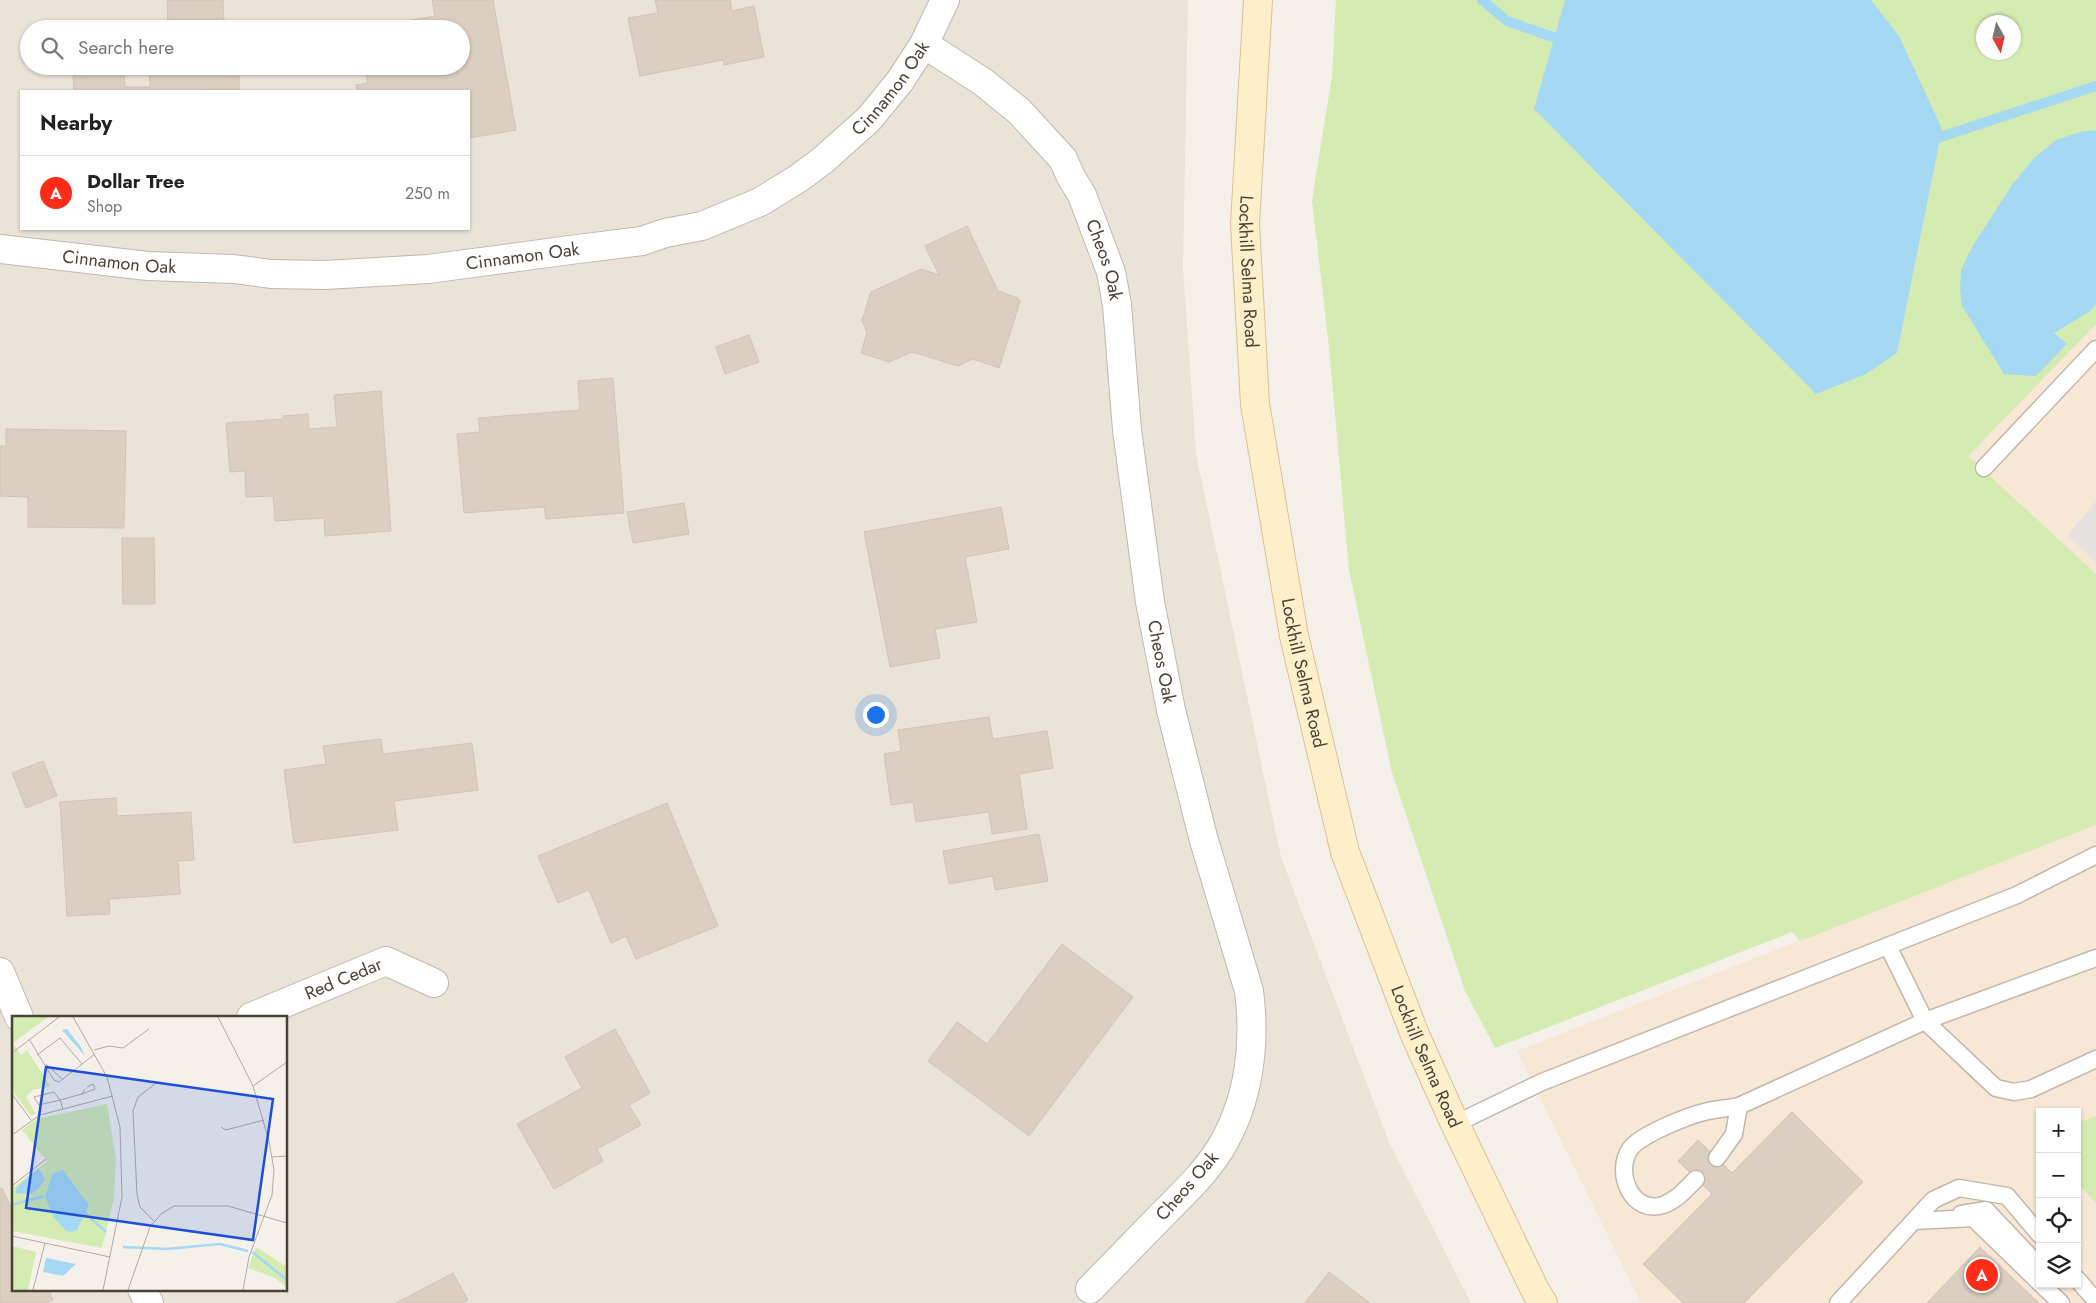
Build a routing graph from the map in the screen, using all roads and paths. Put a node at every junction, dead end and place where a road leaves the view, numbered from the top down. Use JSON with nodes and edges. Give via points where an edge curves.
{"nodes":[{"id":1,"x":945,"y":0,"type":"edge"},
{"id":2,"x":1258,"y":0,"type":"edge"},
{"id":3,"x":924,"y":44,"type":"junction"},
{"id":4,"x":0,"y":249,"type":"edge"},
{"id":5,"x":2096,"y":348,"type":"edge"},
{"id":6,"x":1984,"y":468,"type":"dead end"},
{"id":7,"x":2096,"y":855,"type":"edge"},
{"id":8,"x":1888,"y":946,"type":"junction"},
{"id":9,"x":2096,"y":958,"type":"edge"},
{"id":10,"x":0,"y":972,"type":"edge"},
{"id":11,"x":434,"y":983,"type":"dead end"},
{"id":12,"x":19,"y":1016,"type":"edge"},
{"id":13,"x":253,"y":1016,"type":"edge"},
{"id":14,"x":1925,"y":1021,"type":"junction"},
{"id":15,"x":2096,"y":1059,"type":"edge"},
{"id":16,"x":1739,"y":1106,"type":"junction"},
{"id":17,"x":1455,"y":1124,"type":"junction"},
{"id":18,"x":1717,"y":1158,"type":"dead end"},
{"id":19,"x":1696,"y":1178,"type":"dead end"},
{"id":20,"x":1914,"y":1221,"type":"junction"},
{"id":21,"x":2036,"y":1229,"type":"edge"},
{"id":22,"x":2036,"y":1263,"type":"edge"},
{"id":23,"x":2036,"y":1278,"type":"edge"},
{"id":24,"x":2081,"y":1284,"type":"edge"},
{"id":25,"x":1090,"y":1288,"type":"dead end"},
{"id":26,"x":2046,"y":1288,"type":"edge"},
{"id":27,"x":2060,"y":1288,"type":"edge"},
{"id":28,"x":143,"y":1290,"type":"edge"},
{"id":29,"x":2096,"y":1301,"type":"edge"},
{"id":30,"x":150,"y":1303,"type":"edge"},
{"id":31,"x":1543,"y":1303,"type":"edge"},
{"id":32,"x":1838,"y":1303,"type":"edge"},
{"id":33,"x":2061,"y":1303,"type":"edge"},
{"id":34,"x":2074,"y":1303,"type":"edge"}],
"edges":[{"from":1,"to":3,"type":"street","name":"Cinnamon Oak"},
{"from":2,"to":17,"type":"main road","name":"Lockhill Selma Road","via":[[1245,224],[1255,404],[1294,636],[1346,852],[1415,1035]]},
{"from":3,"to":4,"type":"street","name":"Cinnamon Oak","via":[[900,81],[869,119],[799,178],[760,202],[702,226],[642,241],[428,269],[325,275],[148,266]]},
{"from":3,"to":25,"type":"street","name":"Cheos Oak","via":[[983,82],[1019,111],[1063,158],[1082,195],[1111,272],[1150,602],[1171,710],[1203,837],[1249,990],[1252,1016],[1250,1065],[1242,1097],[1221,1148],[1202,1174]]},
{"from":5,"to":6,"type":"lane"},
{"from":7,"to":8,"type":"lane","via":[[2017,895]]},
{"from":8,"to":14,"type":"lane"},
{"from":8,"to":17,"type":"lane","via":[[1542,1082]]},
{"from":9,"to":14,"type":"lane"},
{"from":10,"to":12,"type":"street"},
{"from":11,"to":13,"type":"street","name":"Red Cedar","via":[[386,961]]},
{"from":14,"to":15,"type":"lane","via":[[1996,1088],[2014,1092],[2031,1089]]},
{"from":14,"to":16,"type":"lane"},
{"from":16,"to":18,"type":"lane","via":[[1734,1134]]},
{"from":16,"to":19,"type":"lane","via":[[1707,1111],[1652,1132],[1630,1149],[1623,1167],[1625,1185],[1635,1199],[1649,1207],[1677,1198]]},
{"from":17,"to":31,"type":"main road","name":"Lockhill Selma Road"},
{"from":20,"to":21,"type":"lane","via":[[1933,1200],[1960,1188],[2007,1196]]},
{"from":20,"to":22,"type":"lane","via":[[1986,1210]]},
{"from":20,"to":23,"type":"lane","via":[[1973,1218]]},
{"from":20,"to":32,"type":"lane"},
{"from":24,"to":29,"type":"lane"},
{"from":26,"to":33,"type":"lane"},
{"from":27,"to":34,"type":"lane"},
{"from":28,"to":30,"type":"street"}]}
